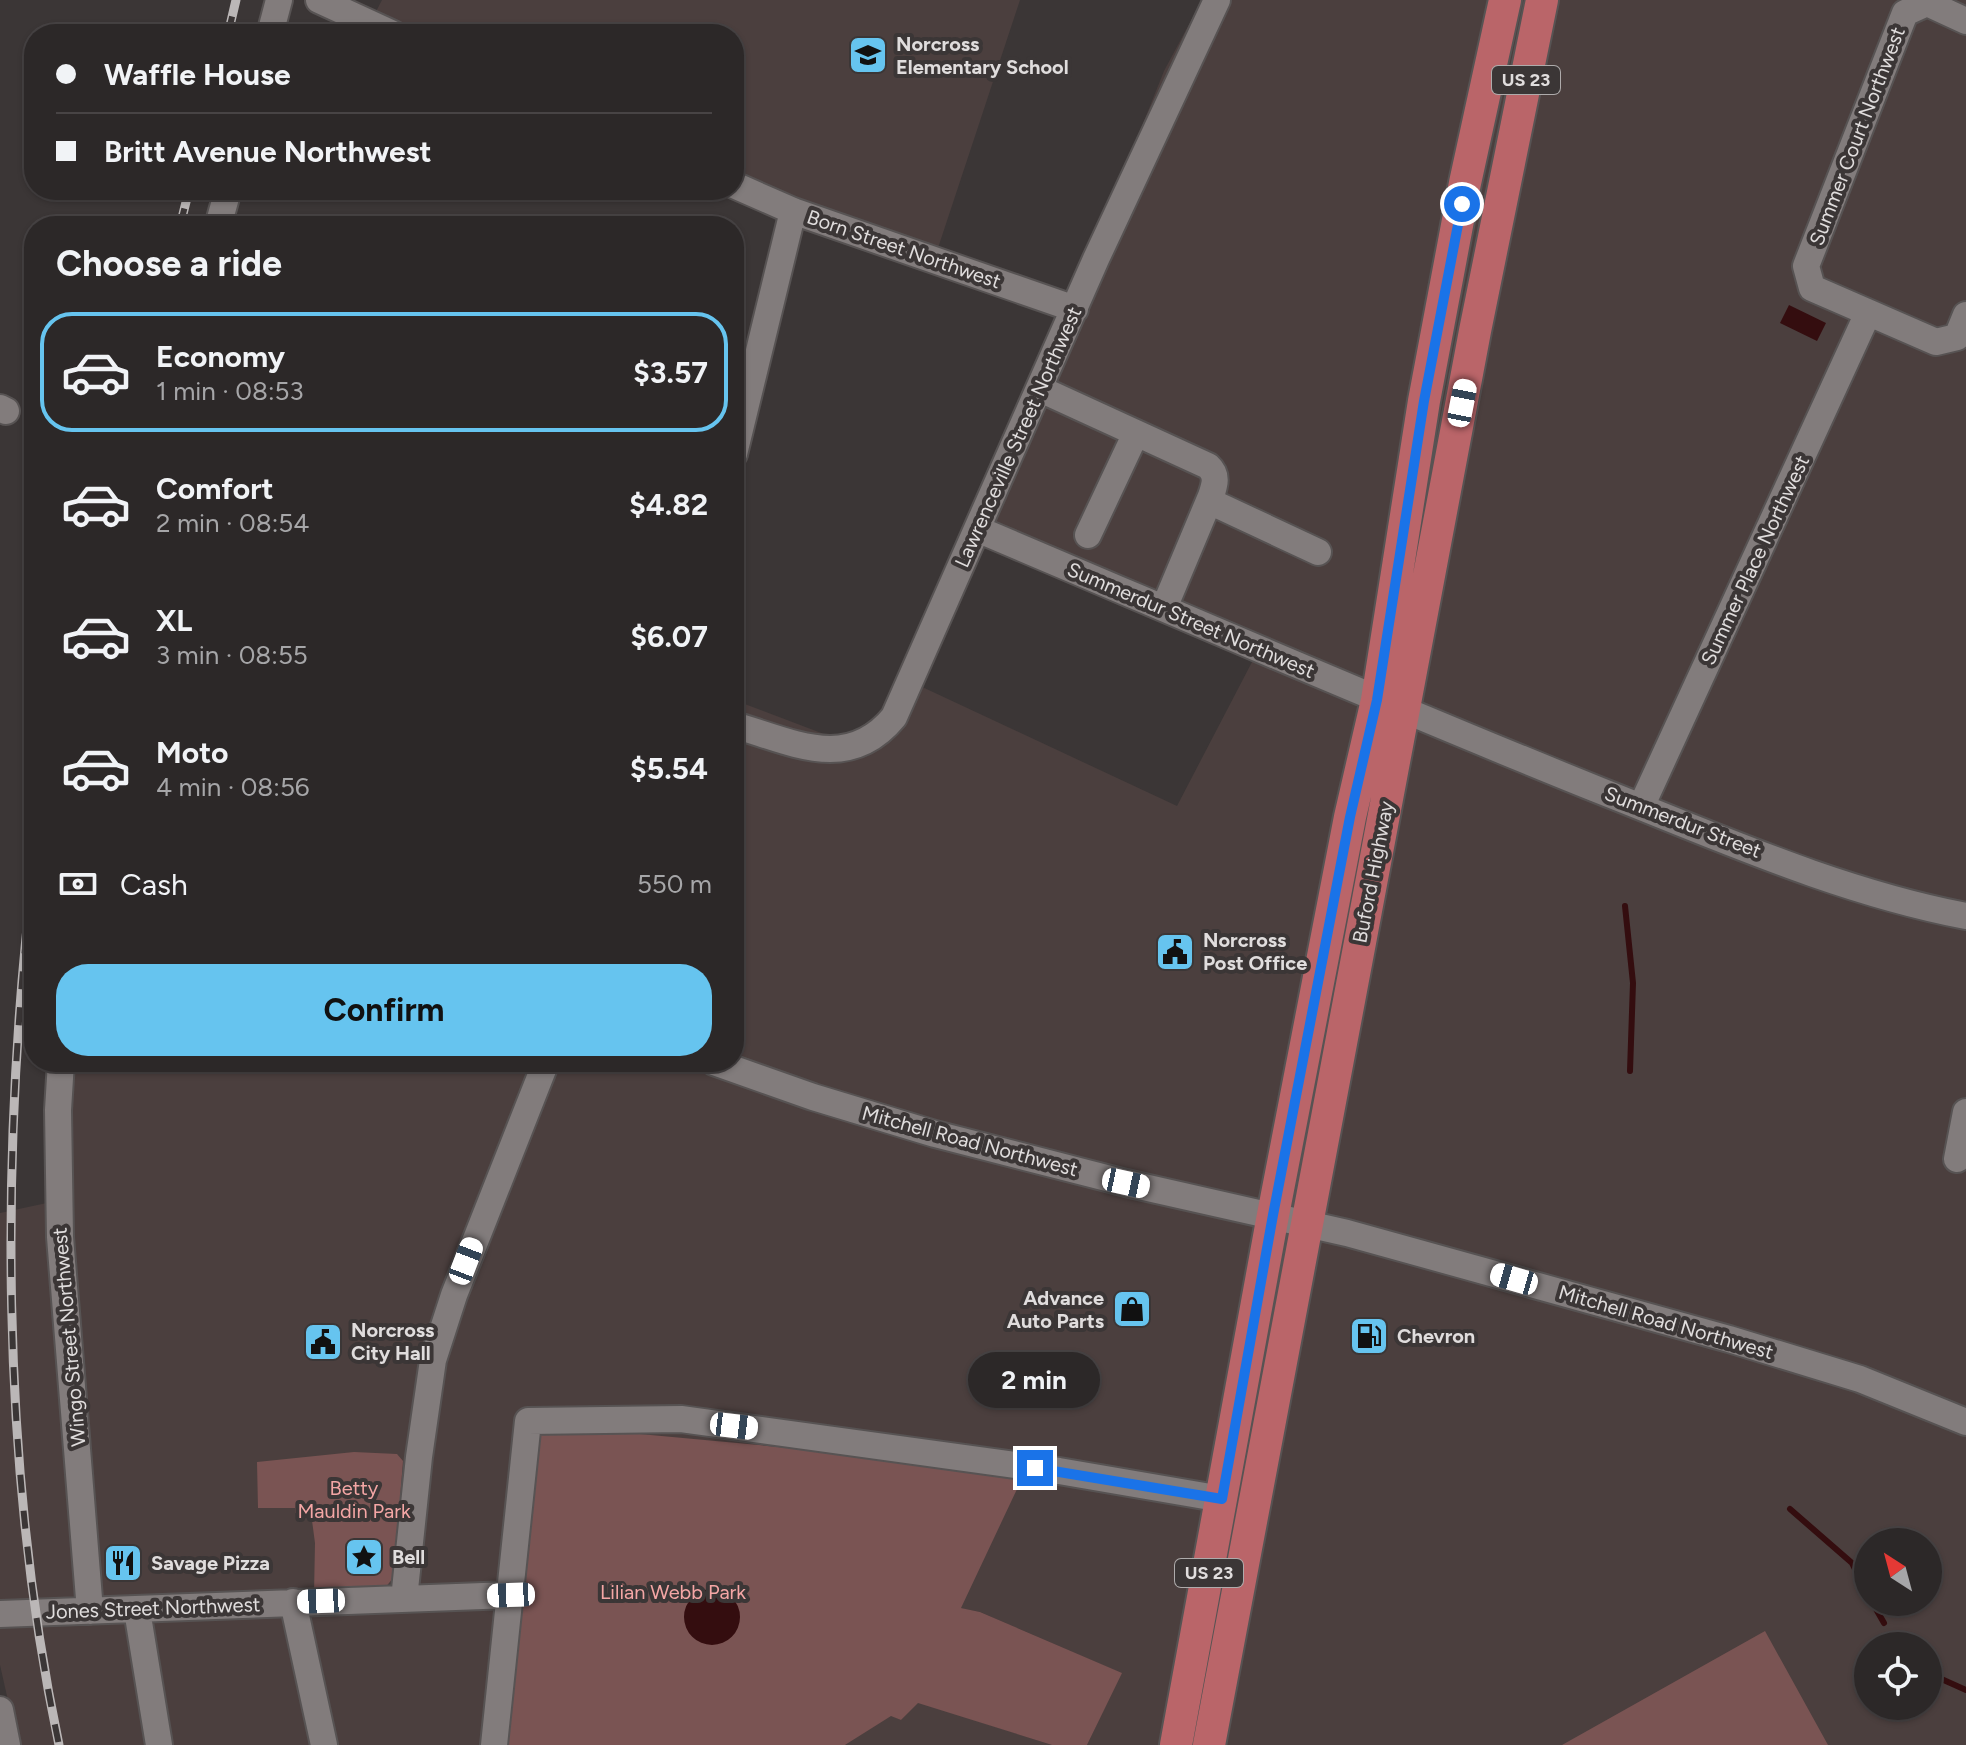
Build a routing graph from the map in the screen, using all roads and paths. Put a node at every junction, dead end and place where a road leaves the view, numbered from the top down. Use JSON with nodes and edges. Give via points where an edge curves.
{"nodes":[{"id":1,"x":279,"y":0,"type":"edge"},
{"id":2,"x":319,"y":0,"type":"edge"},
{"id":3,"x":1217,"y":0,"type":"edge"},
{"id":4,"x":1505,"y":0,"type":"edge"},
{"id":5,"x":1542,"y":0,"type":"edge"},
{"id":6,"x":1966,"y":21,"type":"edge"},
{"id":7,"x":273,"y":24,"type":"edge"},
{"id":8,"x":371,"y":24,"type":"edge"},
{"id":9,"x":1491,"y":68,"type":"junction"},
{"id":10,"x":1526,"y":75,"type":"junction"},
{"id":11,"x":744,"y":189,"type":"edge"},
{"id":12,"x":793,"y":211,"type":"junction"},
{"id":13,"x":1075,"y":309,"type":"junction"},
{"id":14,"x":1868,"y":313,"type":"junction"},
{"id":15,"x":1966,"y":315,"type":"edge"},
{"id":16,"x":1040,"y":389,"type":"junction"},
{"id":17,"x":744,"y":413,"type":"edge"},
{"id":18,"x":1136,"y":433,"type":"junction"},
{"id":19,"x":1209,"y":501,"type":"junction"},
{"id":20,"x":977,"y":529,"type":"junction"},
{"id":21,"x":1088,"y":535,"type":"dead end"},
{"id":22,"x":1318,"y":552,"type":"dead end"},
{"id":23,"x":1164,"y":608,"type":"junction"},
{"id":24,"x":1391,"y":706,"type":"junction"},
{"id":25,"x":744,"y":728,"type":"edge"},
{"id":26,"x":1641,"y":807,"type":"junction"},
{"id":27,"x":1966,"y":916,"type":"edge"},
{"id":28,"x":60,"y":1072,"type":"edge"},
{"id":29,"x":542,"y":1072,"type":"edge"},
{"id":30,"x":742,"y":1072,"type":"edge"},
{"id":31,"x":1966,"y":1112,"type":"edge"},
{"id":32,"x":1957,"y":1159,"type":"dead end"},
{"id":33,"x":1273,"y":1215,"type":"junction"},
{"id":34,"x":1306,"y":1224,"type":"junction"},
{"id":35,"x":1966,"y":1422,"type":"edge"},
{"id":36,"x":1222,"y":1499,"type":"junction"},
{"id":37,"x":511,"y":1595,"type":"junction"},
{"id":38,"x":404,"y":1599,"type":"junction"},
{"id":39,"x":293,"y":1602,"type":"junction"},
{"id":40,"x":137,"y":1610,"type":"junction"},
{"id":41,"x":90,"y":1611,"type":"junction"},
{"id":42,"x":0,"y":1614,"type":"edge"},
{"id":43,"x":0,"y":1710,"type":"edge"},
{"id":44,"x":7,"y":1745,"type":"edge"},
{"id":45,"x":159,"y":1745,"type":"edge"},
{"id":46,"x":324,"y":1745,"type":"edge"},
{"id":47,"x":494,"y":1745,"type":"edge"},
{"id":48,"x":1176,"y":1745,"type":"edge"},
{"id":49,"x":1209,"y":1745,"type":"edge"}],
"edges":[{"from":1,"to":7,"type":"street"},
{"from":2,"to":8,"type":"street"},
{"from":3,"to":13,"type":"street","name":"Lawrenceville Street Northwest"},
{"from":4,"to":9,"type":"main road","name":"Buford Highway","number":"US 23"},
{"from":5,"to":10,"type":"main road","name":"Buford Highway","number":"US 23"},
{"from":6,"to":14,"type":"street","name":"Summer Court Northwest","via":[[1927,3],[1905,13],[1806,266],[1812,288]]},
{"from":9,"to":10,"type":"main road"},
{"from":9,"to":24,"type":"main road","name":"Buford Highway","number":"US 23","via":[[1424,401]]},
{"from":10,"to":24,"type":"main road","name":"Buford Highway","number":"US 23"},
{"from":11,"to":12,"type":"street","name":"Born Street Northwest"},
{"from":12,"to":13,"type":"street","name":"Born Street Northwest"},
{"from":12,"to":17,"type":"street"},
{"from":13,"to":16,"type":"street","name":"Lawrenceville Street Northwest"},
{"from":14,"to":15,"type":"street","name":"Summer Court Northwest","via":[[1936,342],[1957,337]]},
{"from":14,"to":26,"type":"street","name":"Summer Place Northwest"},
{"from":16,"to":18,"type":"street"},
{"from":16,"to":20,"type":"street","name":"Lawrenceville Street Northwest"},
{"from":18,"to":19,"type":"street","via":[[1208,466],[1215,483]]},
{"from":18,"to":21,"type":"street"},
{"from":19,"to":22,"type":"street"},
{"from":19,"to":23,"type":"street"},
{"from":20,"to":23,"type":"street","name":"Summerdur Street Northwest"},
{"from":20,"to":25,"type":"street","name":"Lawrenceville Street Northwest","via":[[901,704],[883,730],[848,749],[829,750]]},
{"from":23,"to":24,"type":"street","name":"Summerdur Street Northwest"},
{"from":24,"to":26,"type":"street","name":"Summerdur Street"},
{"from":24,"to":33,"type":"main road","name":"Buford Highway","number":"US 23","via":[[1350,817]]},
{"from":24,"to":34,"type":"main road","name":"Buford Highway","number":"US 23"},
{"from":26,"to":27,"type":"street","name":"Summerdur Street","via":[[1841,883],[1920,908]]},
{"from":28,"to":41,"type":"street","name":"Wingo Street Northwest","via":[[60,1237]]},
{"from":29,"to":38,"type":"street","via":[[462,1272],[433,1360]]},
{"from":30,"to":33,"type":"street","name":"Mitchell Road Northwest","via":[[935,1134]]},
{"from":31,"to":32,"type":"street"},
{"from":33,"to":34,"type":"street","name":"Mitchell Road Northwest"},
{"from":33,"to":36,"type":"main road","name":"Buford Highway","number":"US 23"},
{"from":34,"to":35,"type":"street","name":"Mitchell Road Northwest","via":[[1729,1339],[1860,1379]]},
{"from":34,"to":49,"type":"main road","name":"Buford Highway","number":"US 23"},
{"from":36,"to":37,"type":"street","via":[[681,1419],[528,1421]]},
{"from":36,"to":48,"type":"main road","name":"Buford Highway","number":"US 23"},
{"from":37,"to":38,"type":"street","name":"Jones Street Northwest"},
{"from":37,"to":47,"type":"street"},
{"from":38,"to":39,"type":"street","name":"Jones Street Northwest"},
{"from":39,"to":40,"type":"street","name":"Jones Street Northwest"},
{"from":39,"to":46,"type":"street"},
{"from":40,"to":41,"type":"street","name":"Jones Street Northwest"},
{"from":40,"to":45,"type":"street"},
{"from":41,"to":42,"type":"street","name":"Jones Street Northwest"},
{"from":43,"to":44,"type":"street"}]}
